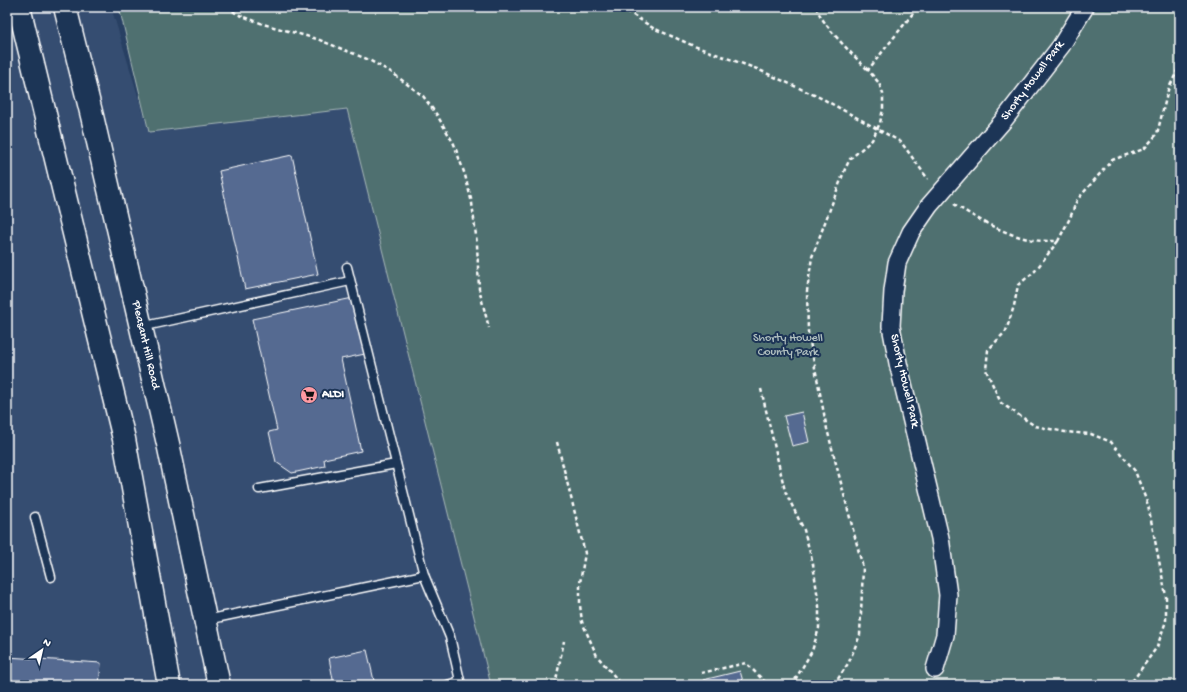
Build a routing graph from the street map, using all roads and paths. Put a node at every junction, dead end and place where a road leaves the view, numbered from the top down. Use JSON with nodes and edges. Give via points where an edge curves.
{"nodes":[{"id":1,"x":20,"y":7,"type":"edge"},
{"id":2,"x":65,"y":7,"type":"edge"},
{"id":3,"x":227,"y":7,"type":"edge"},
{"id":4,"x":620,"y":7,"type":"edge"},
{"id":5,"x":816,"y":7,"type":"edge"},
{"id":6,"x":918,"y":7,"type":"edge"},
{"id":7,"x":1085,"y":7,"type":"edge"},
{"id":8,"x":1180,"y":65,"type":"edge"},
{"id":9,"x":868,"y":70,"type":"junction"},
{"id":10,"x":877,"y":129,"type":"junction"},
{"id":11,"x":942,"y":192,"type":"junction"},
{"id":12,"x":1058,"y":241,"type":"junction"},
{"id":13,"x":347,"y":267,"type":"dead end"},
{"id":14,"x":350,"y":281,"type":"junction"},
{"id":15,"x":141,"y":328,"type":"junction"},
{"id":16,"x":489,"y":328,"type":"dead end"},
{"id":17,"x":761,"y":389,"type":"dead end"},
{"id":18,"x":557,"y":442,"type":"dead end"},
{"id":19,"x":396,"y":464,"type":"junction"},
{"id":20,"x":259,"y":489,"type":"dead end"},
{"id":21,"x":35,"y":517,"type":"dead end"},
{"id":22,"x":424,"y":575,"type":"junction"},
{"id":23,"x":51,"y":577,"type":"dead end"},
{"id":24,"x":205,"y":620,"type":"junction"},
{"id":25,"x":564,"y":641,"type":"dead end"},
{"id":26,"x":935,"y":669,"type":"dead end"},
{"id":27,"x":701,"y":673,"type":"dead end"},
{"id":28,"x":461,"y":683,"type":"edge"},
{"id":29,"x":169,"y":685,"type":"edge"},
{"id":30,"x":219,"y":685,"type":"edge"},
{"id":31,"x":448,"y":685,"type":"edge"},
{"id":32,"x":555,"y":685,"type":"edge"},
{"id":33,"x":622,"y":685,"type":"edge"},
{"id":34,"x":768,"y":685,"type":"edge"},
{"id":35,"x":792,"y":685,"type":"edge"},
{"id":36,"x":834,"y":685,"type":"edge"},
{"id":37,"x":1128,"y":685,"type":"edge"}],
"edges":[{"from":1,"to":29,"type":"highway","via":[[124,439]]},
{"from":2,"to":15,"type":"highway","name":"Pleasant Hill Road"},
{"from":3,"to":16,"type":"path","via":[[237,14],[263,24],[317,39],[355,54],[391,72],[423,96],[438,115],[454,144],[465,175],[472,203],[479,289]]},
{"from":4,"to":10,"type":"path","via":[[653,28],[757,69]]},
{"from":5,"to":9,"type":"path","via":[[819,15]]},
{"from":6,"to":9,"type":"path"},
{"from":7,"to":11,"type":"street","name":"Shorty Howell Park","via":[[1061,46],[1003,121]]},
{"from":8,"to":12,"type":"path","via":[[1168,90],[1156,134],[1144,149],[1112,160],[1077,200]]},
{"from":9,"to":10,"type":"path","via":[[879,82],[883,94],[883,109]]},
{"from":10,"to":11,"type":"path","via":[[901,142],[925,176]]},
{"from":10,"to":36,"type":"path","via":[[872,140],[850,159],[839,182],[812,257],[807,291],[809,339],[827,429],[863,568],[860,635],[849,662]]},
{"from":11,"to":12,"type":"path","via":[[954,204],[1013,234],[1033,240]]},
{"from":11,"to":26,"type":"street","name":"Shorty Howell Park","via":[[911,232],[896,263],[891,326],[940,538],[948,595],[945,635]]},
{"from":12,"to":37,"type":"path","via":[[1035,270],[1018,285],[1006,331],[988,350],[986,370],[1001,403],[1035,426],[1091,434],[1111,442],[1135,471],[1148,505],[1166,596],[1166,621],[1157,647]]},
{"from":13,"to":14,"type":"lane"},
{"from":14,"to":15,"type":"lane"},
{"from":14,"to":19,"type":"lane"},
{"from":15,"to":24,"type":"highway","name":"Pleasant Hill Road"},
{"from":17,"to":35,"type":"path","via":[[785,491],[804,530],[813,564],[819,606],[819,628],[812,651]]},
{"from":18,"to":33,"type":"path","via":[[585,553],[580,583],[582,622],[597,656]]},
{"from":19,"to":20,"type":"lane"},
{"from":19,"to":22,"type":"lane"},
{"from":21,"to":23,"type":"lane"},
{"from":22,"to":24,"type":"lane"},
{"from":22,"to":28,"type":"lane","via":[[450,637]]},
{"from":24,"to":30,"type":"highway","name":"Pleasant Hill Road"},
{"from":25,"to":32,"type":"path"},
{"from":27,"to":34,"type":"path","via":[[746,663]]},
{"from":28,"to":31,"type":"lane"}]}
